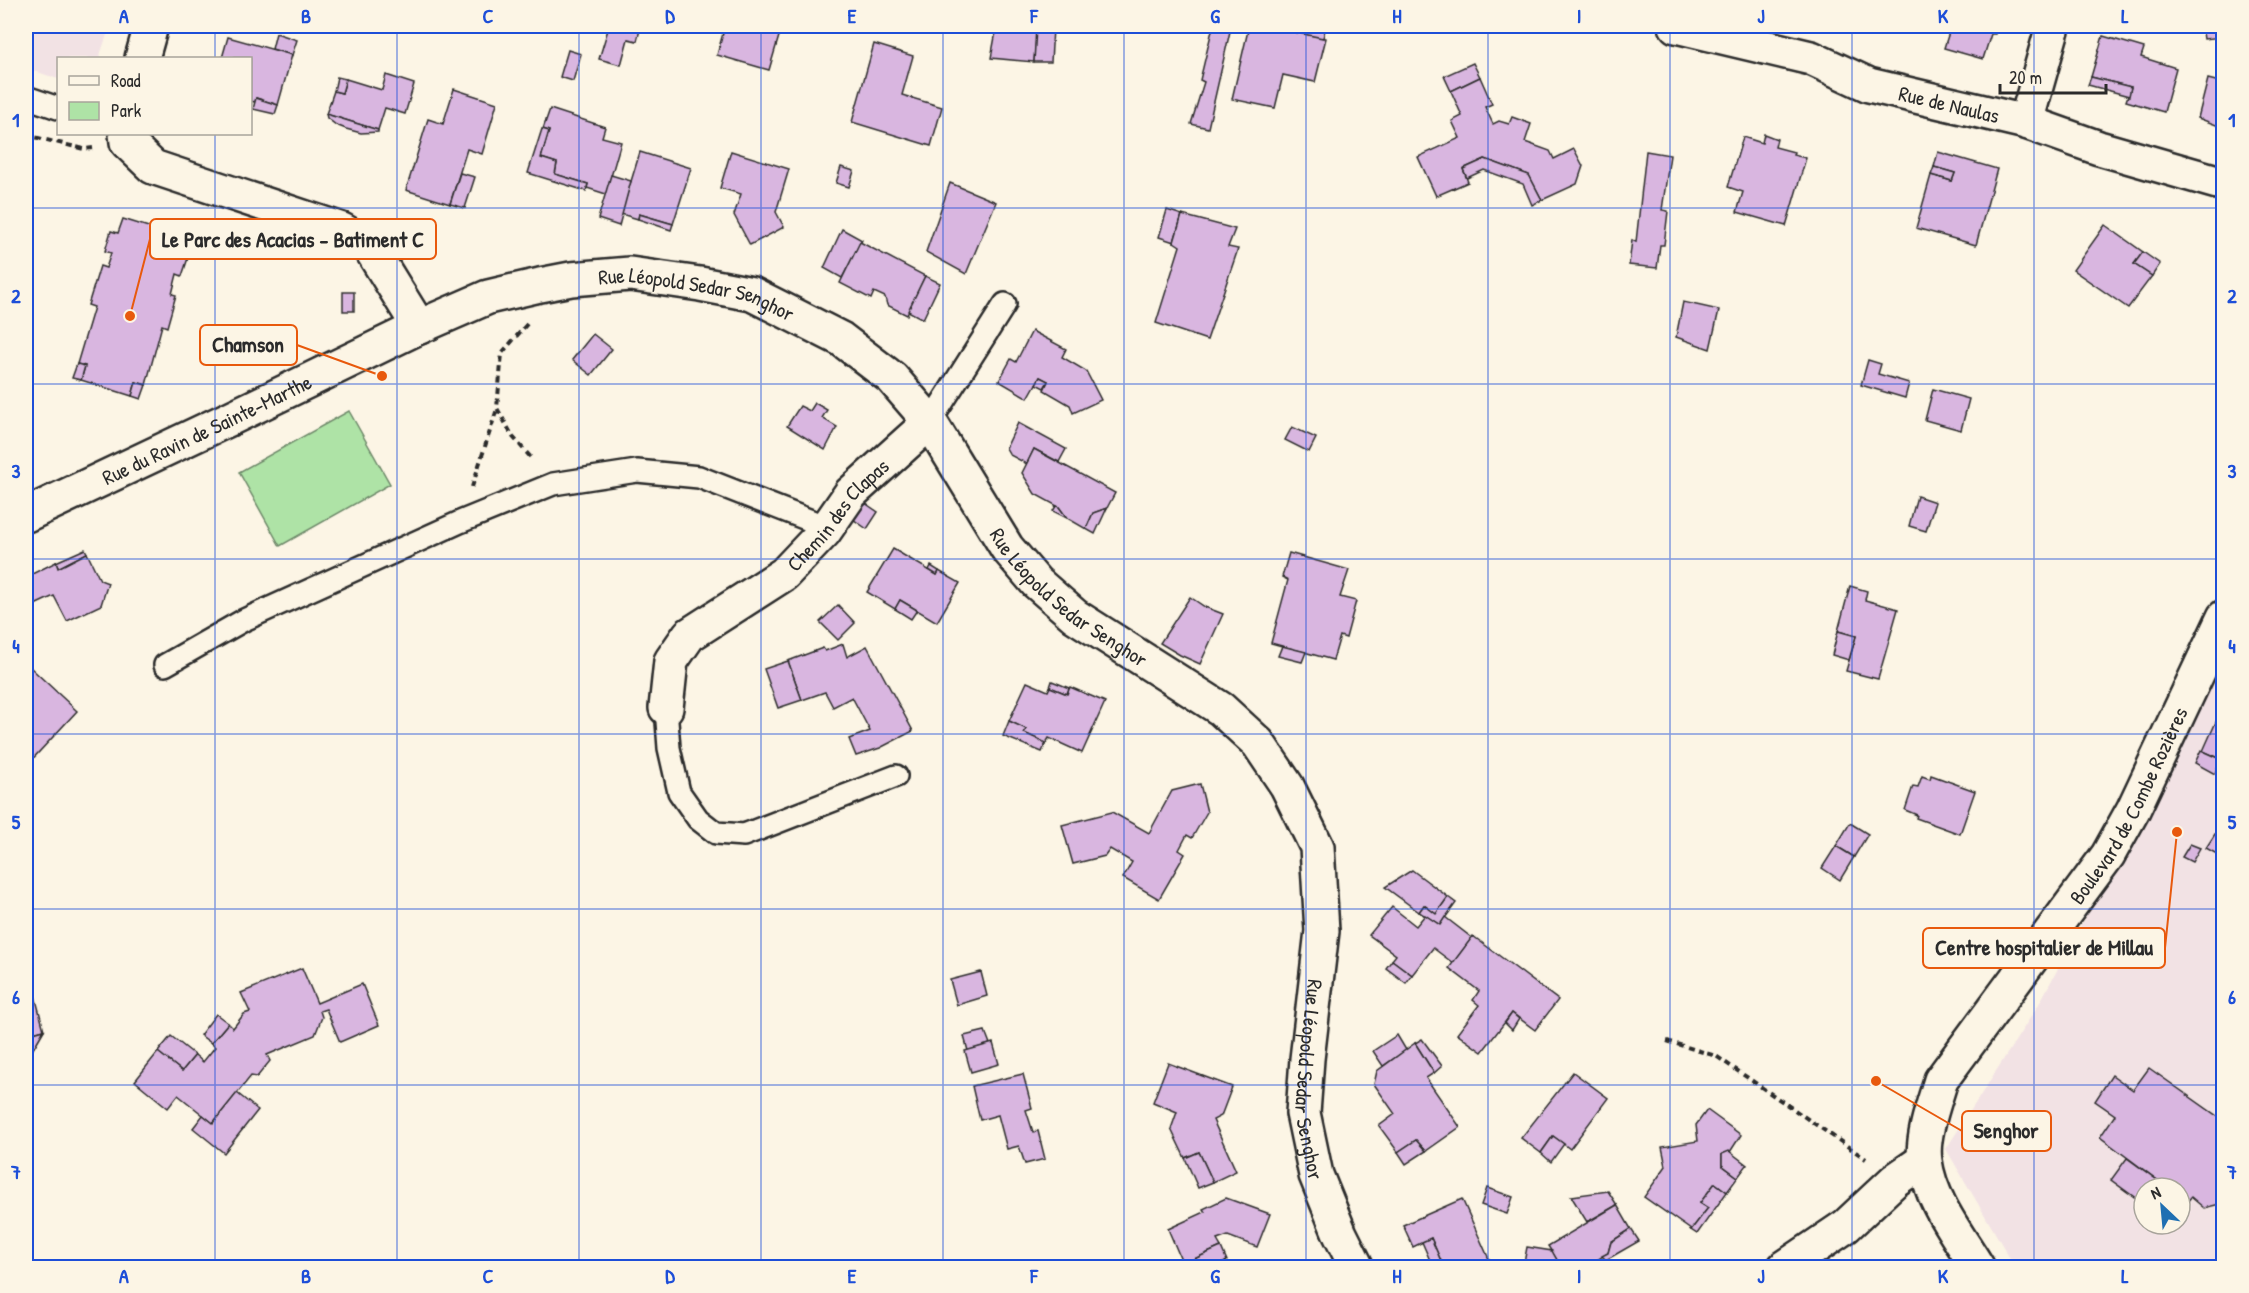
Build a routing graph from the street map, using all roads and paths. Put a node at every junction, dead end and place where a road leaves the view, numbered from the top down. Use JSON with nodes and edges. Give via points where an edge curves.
{"nodes":[{"id":1,"x":151,"y":26,"type":"edge"},
{"id":2,"x":2053,"y":26,"type":"edge"},
{"id":3,"x":1691,"y":28,"type":"edge"},
{"id":4,"x":142,"y":57,"type":"edge"},
{"id":5,"x":26,"y":97,"type":"edge"},
{"id":6,"x":57,"y":108,"type":"edge"},
{"id":7,"x":2026,"y":122,"type":"junction"},
{"id":8,"x":26,"y":135,"type":"edge"},
{"id":9,"x":126,"y":138,"type":"edge"},
{"id":10,"x":2223,"y":184,"type":"edge"},
{"id":11,"x":540,"y":285,"type":"junction"},
{"id":12,"x":1005,"y":304,"type":"dead end"},
{"id":13,"x":419,"y":327,"type":"junction"},
{"id":14,"x":497,"y":408,"type":"junction"},
{"id":15,"x":930,"y":422,"type":"junction"},
{"id":16,"x":553,"y":484,"type":"junction"},
{"id":17,"x":26,"y":514,"type":"edge"},
{"id":18,"x":460,"y":522,"type":"junction"},
{"id":19,"x":825,"y":532,"type":"junction"},
{"id":20,"x":2223,"y":617,"type":"edge"},
{"id":21,"x":165,"y":665,"type":"dead end"},
{"id":22,"x":666,"y":708,"type":"joint"},
{"id":23,"x":896,"y":776,"type":"dead end"},
{"id":24,"x":1667,"y":1041,"type":"dead end"},
{"id":25,"x":1924,"y":1160,"type":"junction"},
{"id":26,"x":1895,"y":1180,"type":"junction"},
{"id":27,"x":1357,"y":1268,"type":"edge"},
{"id":28,"x":1784,"y":1268,"type":"edge"},
{"id":29,"x":1978,"y":1268,"type":"edge"}],
"edges":[{"from":1,"to":4,"type":"street"},
{"from":2,"to":7,"type":"street"},
{"from":3,"to":7,"type":"street","name":"Rue de Naulas","via":[[1811,57],[1869,85]]},
{"from":5,"to":6,"type":"lane"},
{"from":7,"to":10,"type":"street","name":"Rue de Naulas"},
{"from":8,"to":9,"type":"path","via":[[84,149]]},
{"from":9,"to":13,"type":"street","via":[[153,167],[342,230],[369,246]]},
{"from":11,"to":13,"type":"street","name":"Rue Léopold Sedar Senghor","via":[[488,297]]},
{"from":11,"to":14,"type":"path","via":[[531,318],[502,353]]},
{"from":11,"to":15,"type":"street","name":"Rue Léopold Sedar Senghor","via":[[630,274],[752,294],[841,339],[892,378]]},
{"from":12,"to":15,"type":"lane","name":"Chemin des Clapas"},
{"from":13,"to":17,"type":"street","name":"Rue du Ravin de Sainte-Marthe"},
{"from":14,"to":16,"type":"path","via":[[513,437]]},
{"from":14,"to":18,"type":"path"},
{"from":15,"to":19,"type":"street","name":"Chemin des Clapas","via":[[851,493]]},
{"from":15,"to":27,"type":"street","name":"Rue Léopold Sedar Senghor","via":[[1007,548],[1036,582],[1075,616],[1221,709],[1258,743],[1287,786],[1317,847],[1322,932],[1303,1113],[1316,1175]]},
{"from":16,"to":18,"type":"lane"},
{"from":16,"to":19,"type":"lane","via":[[637,471],[699,477],[814,522]]},
{"from":18,"to":21,"type":"lane","via":[[244,620]]},
{"from":19,"to":22,"type":"street","name":"Chemin des Clapas","via":[[784,574],[689,635],[671,661]]},
{"from":20,"to":25,"type":"street","name":"Boulevard de Combe Rozières","via":[[2108,855],[1941,1080],[1928,1122]]},
{"from":22,"to":23,"type":"lane","via":[[669,748],[679,792],[698,819],[716,833],[744,835]]},
{"from":24,"to":26,"type":"path","via":[[1716,1056]]},
{"from":25,"to":26,"type":"street"},
{"from":25,"to":29,"type":"street","name":"Boulevard de Combe Rozières","via":[[1937,1201]]},
{"from":26,"to":28,"type":"street","via":[[1846,1226]]}]}
